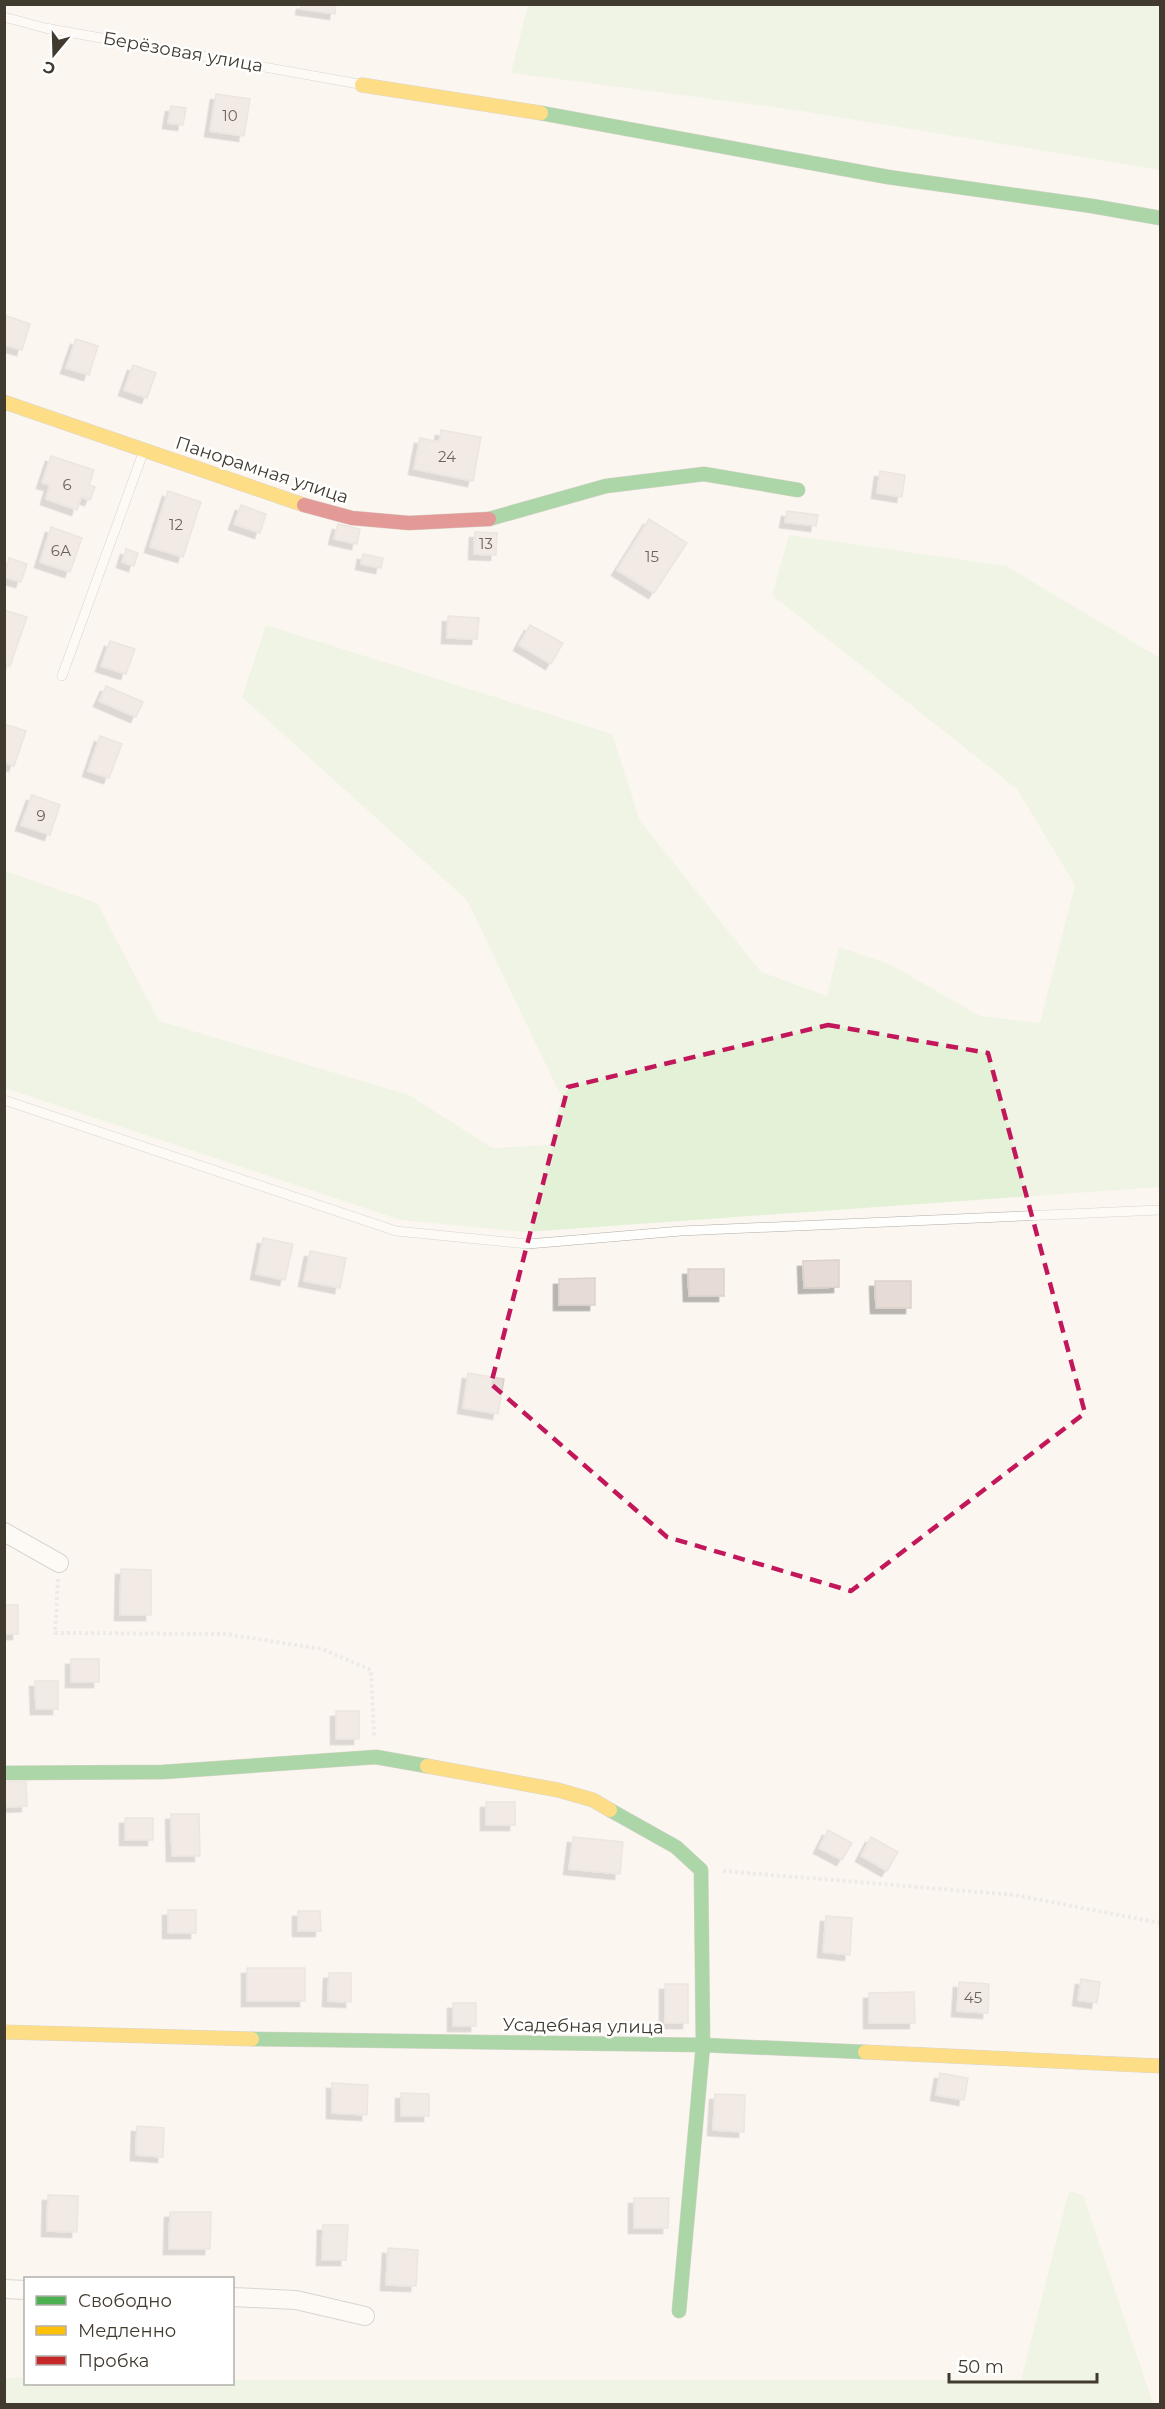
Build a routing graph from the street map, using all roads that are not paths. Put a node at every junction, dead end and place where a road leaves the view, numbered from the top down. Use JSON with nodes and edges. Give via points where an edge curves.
{"nodes":[{"id":1,"x":4,"y":17,"type":"edge"},
{"id":2,"x":362,"y":85,"type":"joint"},
{"id":3,"x":1161,"y":218,"type":"edge"},
{"id":4,"x":4,"y":402,"type":"edge"},
{"id":5,"x":144,"y":451,"type":"junction"},
{"id":6,"x":798,"y":490,"type":"dead end"},
{"id":7,"x":62,"y":676,"type":"dead end"},
{"id":8,"x":4,"y":1100,"type":"edge"},
{"id":9,"x":1161,"y":1210,"type":"edge"},
{"id":10,"x":4,"y":1533,"type":"edge"},
{"id":11,"x":59,"y":1563,"type":"road end"},
{"id":12,"x":4,"y":1773,"type":"edge"},
{"id":13,"x":4,"y":2032,"type":"edge"},
{"id":14,"x":704,"y":2045,"type":"junction"},
{"id":15,"x":1161,"y":2066,"type":"edge"},
{"id":16,"x":4,"y":2289,"type":"edge"},
{"id":17,"x":24,"y":2290,"type":"edge"},
{"id":18,"x":234,"y":2297,"type":"edge"},
{"id":19,"x":679,"y":2312,"type":"dead end"},
{"id":20,"x":365,"y":2316,"type":"dead end"}],
"edges":[{"from":1,"to":2,"type":"lane","name":"Берёзовая улица"},
{"from":2,"to":3,"type":"street","via":[[890,177]]},
{"from":4,"to":5,"type":"street","name":"Панорамная улица"},
{"from":5,"to":6,"type":"street","name":"Панорамная улица","via":[[296,503],[352,518],[409,523],[489,519],[606,486],[704,474]]},
{"from":5,"to":7,"type":"lane"},
{"from":8,"to":9,"type":"lane","via":[[396,1231],[528,1244],[681,1231]]},
{"from":10,"to":11,"type":"street"},
{"from":12,"to":14,"type":"street","via":[[163,1772],[370,1758],[558,1790],[592,1800],[676,1847],[701,1870]]},
{"from":13,"to":14,"type":"street","name":"Усадебная улица"},
{"from":14,"to":15,"type":"street","name":"Усадебная улица"},
{"from":14,"to":19,"type":"street"},
{"from":16,"to":17,"type":"street"},
{"from":18,"to":20,"type":"street","via":[[296,2300]]}]}
